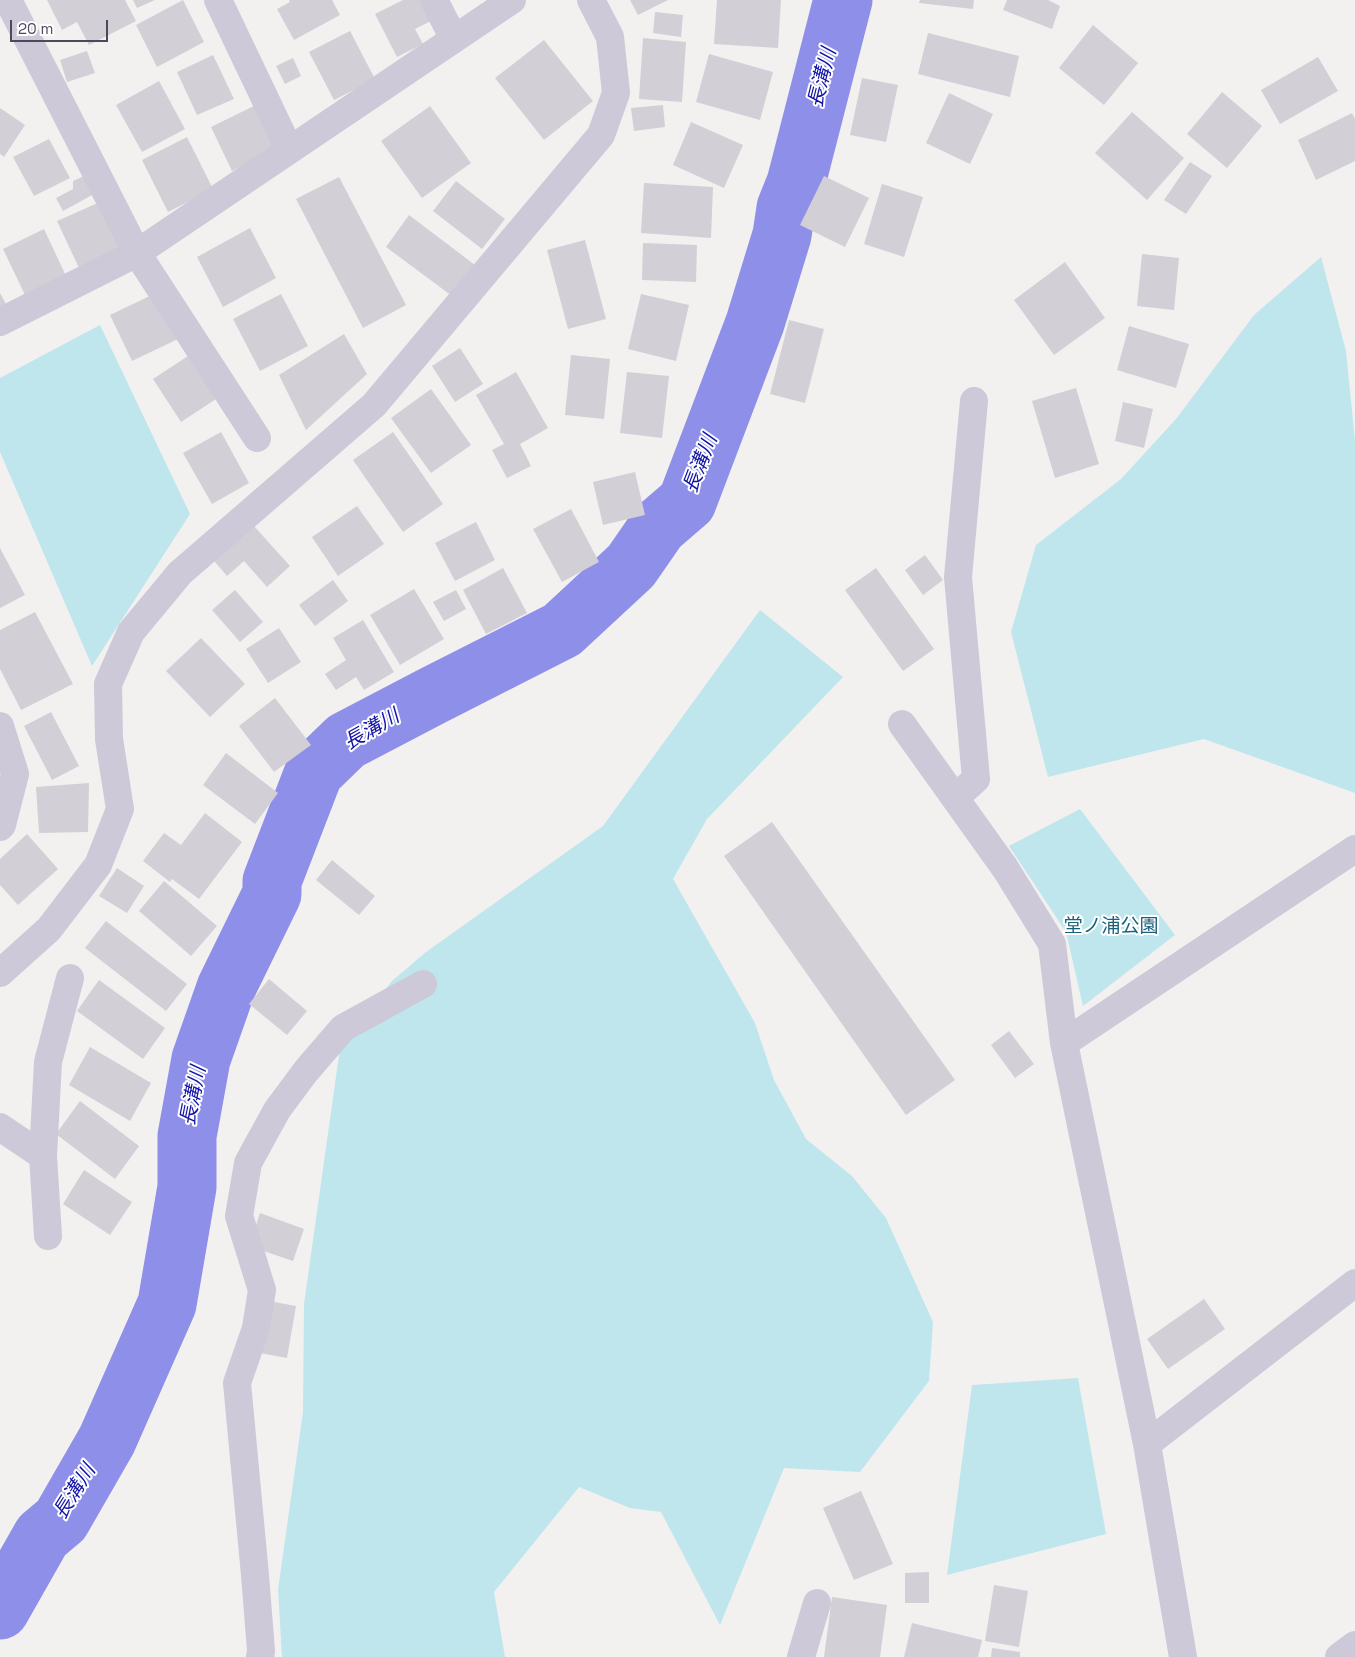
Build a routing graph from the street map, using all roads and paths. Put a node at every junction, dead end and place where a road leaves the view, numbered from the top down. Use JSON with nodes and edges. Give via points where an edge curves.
{"nodes":[{"id":1,"x":8,"y":0,"type":"edge"},
{"id":2,"x":218,"y":0,"type":"edge"},
{"id":3,"x":434,"y":0,"type":"edge"},
{"id":4,"x":512,"y":0,"type":"edge"},
{"id":5,"x":592,"y":0,"type":"edge"},
{"id":6,"x":454,"y":39,"type":"junction"},
{"id":7,"x":290,"y":149,"type":"junction"},
{"id":8,"x":137,"y":253,"type":"junction"},
{"id":9,"x":0,"y":322,"type":"edge"},
{"id":10,"x":974,"y":401,"type":"dead end"},
{"id":11,"x":257,"y":438,"type":"dead end"},
{"id":12,"x":902,"y":724,"type":"dead end"},
{"id":13,"x":0,"y":726,"type":"edge"},
{"id":14,"x":955,"y":798,"type":"junction"},
{"id":15,"x":0,"y":827,"type":"edge"},
{"id":16,"x":1355,"y":849,"type":"edge"},
{"id":17,"x":49,"y":929,"type":"junction"},
{"id":18,"x":0,"y":973,"type":"edge"},
{"id":19,"x":70,"y":978,"type":"dead end"},
{"id":20,"x":423,"y":984,"type":"dead end"},
{"id":21,"x":0,"y":991,"type":"edge"},
{"id":22,"x":1064,"y":1043,"type":"junction"},
{"id":23,"x":0,"y":1127,"type":"edge"},
{"id":24,"x":43,"y":1156,"type":"junction"},
{"id":25,"x":48,"y":1236,"type":"dead end"},
{"id":26,"x":1355,"y":1283,"type":"edge"},
{"id":27,"x":1147,"y":1444,"type":"junction"},
{"id":28,"x":817,"y":1603,"type":"dead end"},
{"id":29,"x":1355,"y":1645,"type":"edge"},
{"id":30,"x":260,"y":1657,"type":"edge"},
{"id":31,"x":801,"y":1657,"type":"edge"},
{"id":32,"x":1183,"y":1657,"type":"edge"},
{"id":33,"x":1340,"y":1657,"type":"edge"}],
"edges":[{"from":1,"to":8,"type":"street"},
{"from":2,"to":7,"type":"street"},
{"from":3,"to":6,"type":"street"},
{"from":4,"to":6,"type":"street"},
{"from":5,"to":17,"type":"street","via":[[610,37],[616,93],[601,134],[374,405],[180,573],[131,632],[108,684],[109,739],[120,809],[98,865]]},
{"from":6,"to":7,"type":"street"},
{"from":7,"to":8,"type":"street"},
{"from":8,"to":9,"type":"street"},
{"from":8,"to":11,"type":"street"},
{"from":10,"to":14,"type":"street","via":[[958,578],[976,779]]},
{"from":12,"to":14,"type":"street"},
{"from":13,"to":15,"type":"street","via":[[15,774]]},
{"from":14,"to":22,"type":"street","via":[[1005,868],[1052,944]]},
{"from":16,"to":22,"type":"street"},
{"from":17,"to":18,"type":"street"},
{"from":17,"to":21,"type":"street"},
{"from":19,"to":24,"type":"street","via":[[48,1062]]},
{"from":20,"to":30,"type":"street","via":[[344,1028],[306,1070],[277,1110],[248,1164],[239,1216],[262,1290],[256,1328],[237,1383]]},
{"from":22,"to":27,"type":"street"},
{"from":23,"to":24,"type":"street"},
{"from":24,"to":25,"type":"street"},
{"from":26,"to":27,"type":"street"},
{"from":27,"to":32,"type":"street"},
{"from":28,"to":31,"type":"street"},
{"from":29,"to":33,"type":"street"}]}
